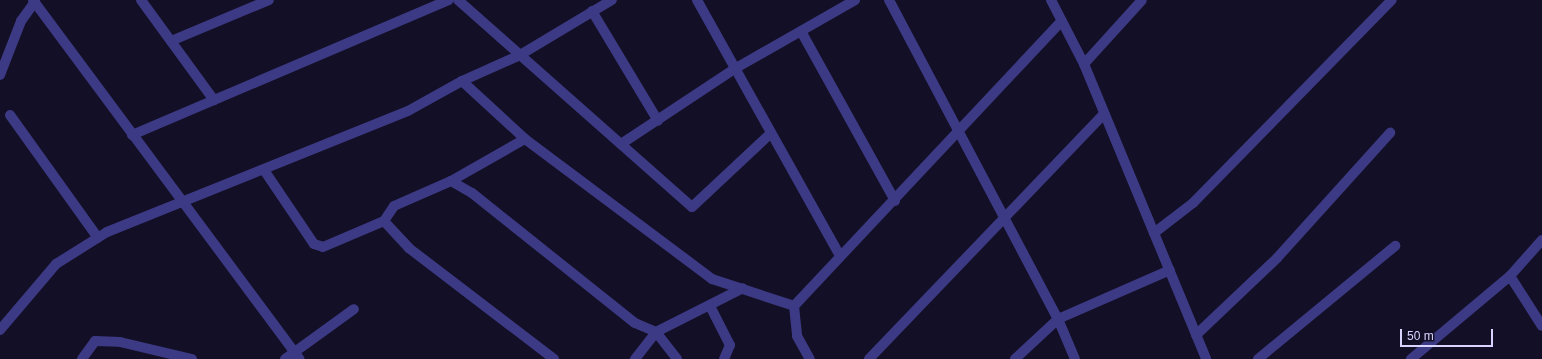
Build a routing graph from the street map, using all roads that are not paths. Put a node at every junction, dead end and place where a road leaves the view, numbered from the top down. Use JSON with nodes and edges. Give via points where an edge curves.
{"nodes":[{"id":1,"x":141,"y":0,"type":"edge"},
{"id":2,"x":269,"y":0,"type":"edge"},
{"id":3,"x":448,"y":0,"type":"edge"},
{"id":4,"x":458,"y":0,"type":"edge"},
{"id":5,"x":612,"y":0,"type":"edge"},
{"id":6,"x":697,"y":0,"type":"edge"},
{"id":7,"x":855,"y":0,"type":"edge"},
{"id":8,"x":889,"y":0,"type":"edge"},
{"id":9,"x":1051,"y":0,"type":"edge"},
{"id":10,"x":1142,"y":0,"type":"edge"},
{"id":11,"x":1392,"y":0,"type":"edge"},
{"id":12,"x":34,"y":1,"type":"edge"},
{"id":13,"x":592,"y":11,"type":"junction"},
{"id":14,"x":1062,"y":22,"type":"junction"},
{"id":15,"x":802,"y":33,"type":"junction"},
{"id":16,"x":171,"y":41,"type":"junction"},
{"id":17,"x":520,"y":55,"type":"junction"},
{"id":18,"x":1084,"y":64,"type":"junction"},
{"id":19,"x":736,"y":68,"type":"junction"},
{"id":20,"x":0,"y":75,"type":"edge"},
{"id":21,"x":462,"y":80,"type":"junction"},
{"id":22,"x":214,"y":100,"type":"junction"},
{"id":23,"x":1104,"y":114,"type":"junction"},
{"id":24,"x":10,"y":115,"type":"dead end"},
{"id":25,"x":658,"y":121,"type":"junction"},
{"id":26,"x":957,"y":129,"type":"junction"},
{"id":27,"x":1390,"y":133,"type":"dead end"},
{"id":28,"x":770,"y":134,"type":"junction"},
{"id":29,"x":132,"y":135,"type":"junction"},
{"id":30,"x":526,"y":139,"type":"junction"},
{"id":31,"x":621,"y":144,"type":"junction"},
{"id":32,"x":264,"y":170,"type":"junction"},
{"id":33,"x":451,"y":181,"type":"junction"},
{"id":34,"x":895,"y":201,"type":"junction"},
{"id":35,"x":182,"y":203,"type":"junction"},
{"id":36,"x":1003,"y":216,"type":"junction"},
{"id":37,"x":384,"y":221,"type":"junction"},
{"id":38,"x":1154,"y":233,"type":"junction"},
{"id":39,"x":98,"y":238,"type":"junction"},
{"id":40,"x":1542,"y":240,"type":"edge"},
{"id":41,"x":1395,"y":246,"type":"dead end"},
{"id":42,"x":840,"y":256,"type":"junction"},
{"id":43,"x":1170,"y":270,"type":"junction"},
{"id":44,"x":1510,"y":276,"type":"junction"},
{"id":45,"x":743,"y":288,"type":"junction"},
{"id":46,"x":710,"y":306,"type":"junction"},
{"id":47,"x":794,"y":306,"type":"junction"},
{"id":48,"x":354,"y":309,"type":"dead end"},
{"id":49,"x":1058,"y":319,"type":"junction"},
{"id":50,"x":1542,"y":326,"type":"edge"},
{"id":51,"x":0,"y":330,"type":"edge"},
{"id":52,"x":656,"y":332,"type":"junction"},
{"id":53,"x":1196,"y":335,"type":"junction"},
{"id":54,"x":298,"y":356,"type":"edge"},
{"id":55,"x":82,"y":359,"type":"edge"},
{"id":56,"x":192,"y":359,"type":"edge"},
{"id":57,"x":285,"y":359,"type":"edge"},
{"id":58,"x":554,"y":359,"type":"edge"},
{"id":59,"x":635,"y":359,"type":"edge"},
{"id":60,"x":677,"y":359,"type":"edge"},
{"id":61,"x":724,"y":359,"type":"edge"},
{"id":62,"x":810,"y":359,"type":"edge"},
{"id":63,"x":869,"y":359,"type":"edge"},
{"id":64,"x":1015,"y":359,"type":"edge"},
{"id":65,"x":1075,"y":359,"type":"edge"},
{"id":66,"x":1206,"y":359,"type":"edge"},
{"id":67,"x":1258,"y":359,"type":"edge"},
{"id":68,"x":1411,"y":359,"type":"edge"}],
"edges":[{"from":1,"to":16,"type":"street"},
{"from":2,"to":16,"type":"street"},
{"from":3,"to":22,"type":"street"},
{"from":4,"to":17,"type":"street"},
{"from":5,"to":13,"type":"street"},
{"from":6,"to":19,"type":"street"},
{"from":7,"to":15,"type":"street"},
{"from":8,"to":26,"type":"street"},
{"from":9,"to":14,"type":"street"},
{"from":10,"to":18,"type":"street"},
{"from":11,"to":38,"type":"street","via":[[1193,203]]},
{"from":12,"to":20,"type":"street","via":[[21,21]]},
{"from":12,"to":29,"type":"street"},
{"from":13,"to":17,"type":"street"},
{"from":13,"to":25,"type":"street"},
{"from":14,"to":18,"type":"street"},
{"from":14,"to":26,"type":"street"},
{"from":15,"to":19,"type":"street"},
{"from":15,"to":34,"type":"street"},
{"from":16,"to":22,"type":"street"},
{"from":17,"to":21,"type":"street"},
{"from":17,"to":31,"type":"street"},
{"from":18,"to":23,"type":"street"},
{"from":19,"to":25,"type":"street"},
{"from":19,"to":28,"type":"street"},
{"from":21,"to":30,"type":"street"},
{"from":21,"to":32,"type":"street","via":[[408,111]]},
{"from":22,"to":29,"type":"street"},
{"from":23,"to":36,"type":"street"},
{"from":23,"to":38,"type":"street"},
{"from":24,"to":39,"type":"street"},
{"from":25,"to":31,"type":"street"},
{"from":26,"to":34,"type":"street"},
{"from":26,"to":36,"type":"street"},
{"from":27,"to":53,"type":"street","via":[[1277,258]]},
{"from":28,"to":31,"type":"street","via":[[692,207]]},
{"from":28,"to":42,"type":"street"},
{"from":29,"to":35,"type":"street"},
{"from":30,"to":33,"type":"street"},
{"from":30,"to":45,"type":"street","via":[[712,279]]},
{"from":32,"to":35,"type":"street"},
{"from":32,"to":37,"type":"street","via":[[314,244],[323,247]]},
{"from":33,"to":37,"type":"street","via":[[394,206]]},
{"from":33,"to":52,"type":"street","via":[[472,193],[635,323]]},
{"from":34,"to":42,"type":"street"},
{"from":35,"to":39,"type":"street"},
{"from":35,"to":54,"type":"street"},
{"from":36,"to":49,"type":"street"},
{"from":36,"to":63,"type":"street"},
{"from":37,"to":58,"type":"street","via":[[409,248]]},
{"from":38,"to":43,"type":"street"},
{"from":39,"to":51,"type":"street","via":[[56,264]]},
{"from":40,"to":44,"type":"street"},
{"from":41,"to":67,"type":"street"},
{"from":42,"to":47,"type":"street"},
{"from":43,"to":49,"type":"street"},
{"from":43,"to":53,"type":"street"},
{"from":44,"to":50,"type":"street"},
{"from":44,"to":68,"type":"street"},
{"from":45,"to":46,"type":"street"},
{"from":45,"to":47,"type":"street"},
{"from":46,"to":52,"type":"street"},
{"from":46,"to":61,"type":"street","via":[[730,345]]},
{"from":47,"to":62,"type":"street","via":[[797,336]]},
{"from":48,"to":54,"type":"street"},
{"from":49,"to":64,"type":"street"},
{"from":49,"to":65,"type":"street"},
{"from":52,"to":59,"type":"street"},
{"from":52,"to":60,"type":"street"},
{"from":53,"to":66,"type":"street"},
{"from":54,"to":57,"type":"street"},
{"from":55,"to":56,"type":"street","via":[[95,341],[120,342]]}]}
